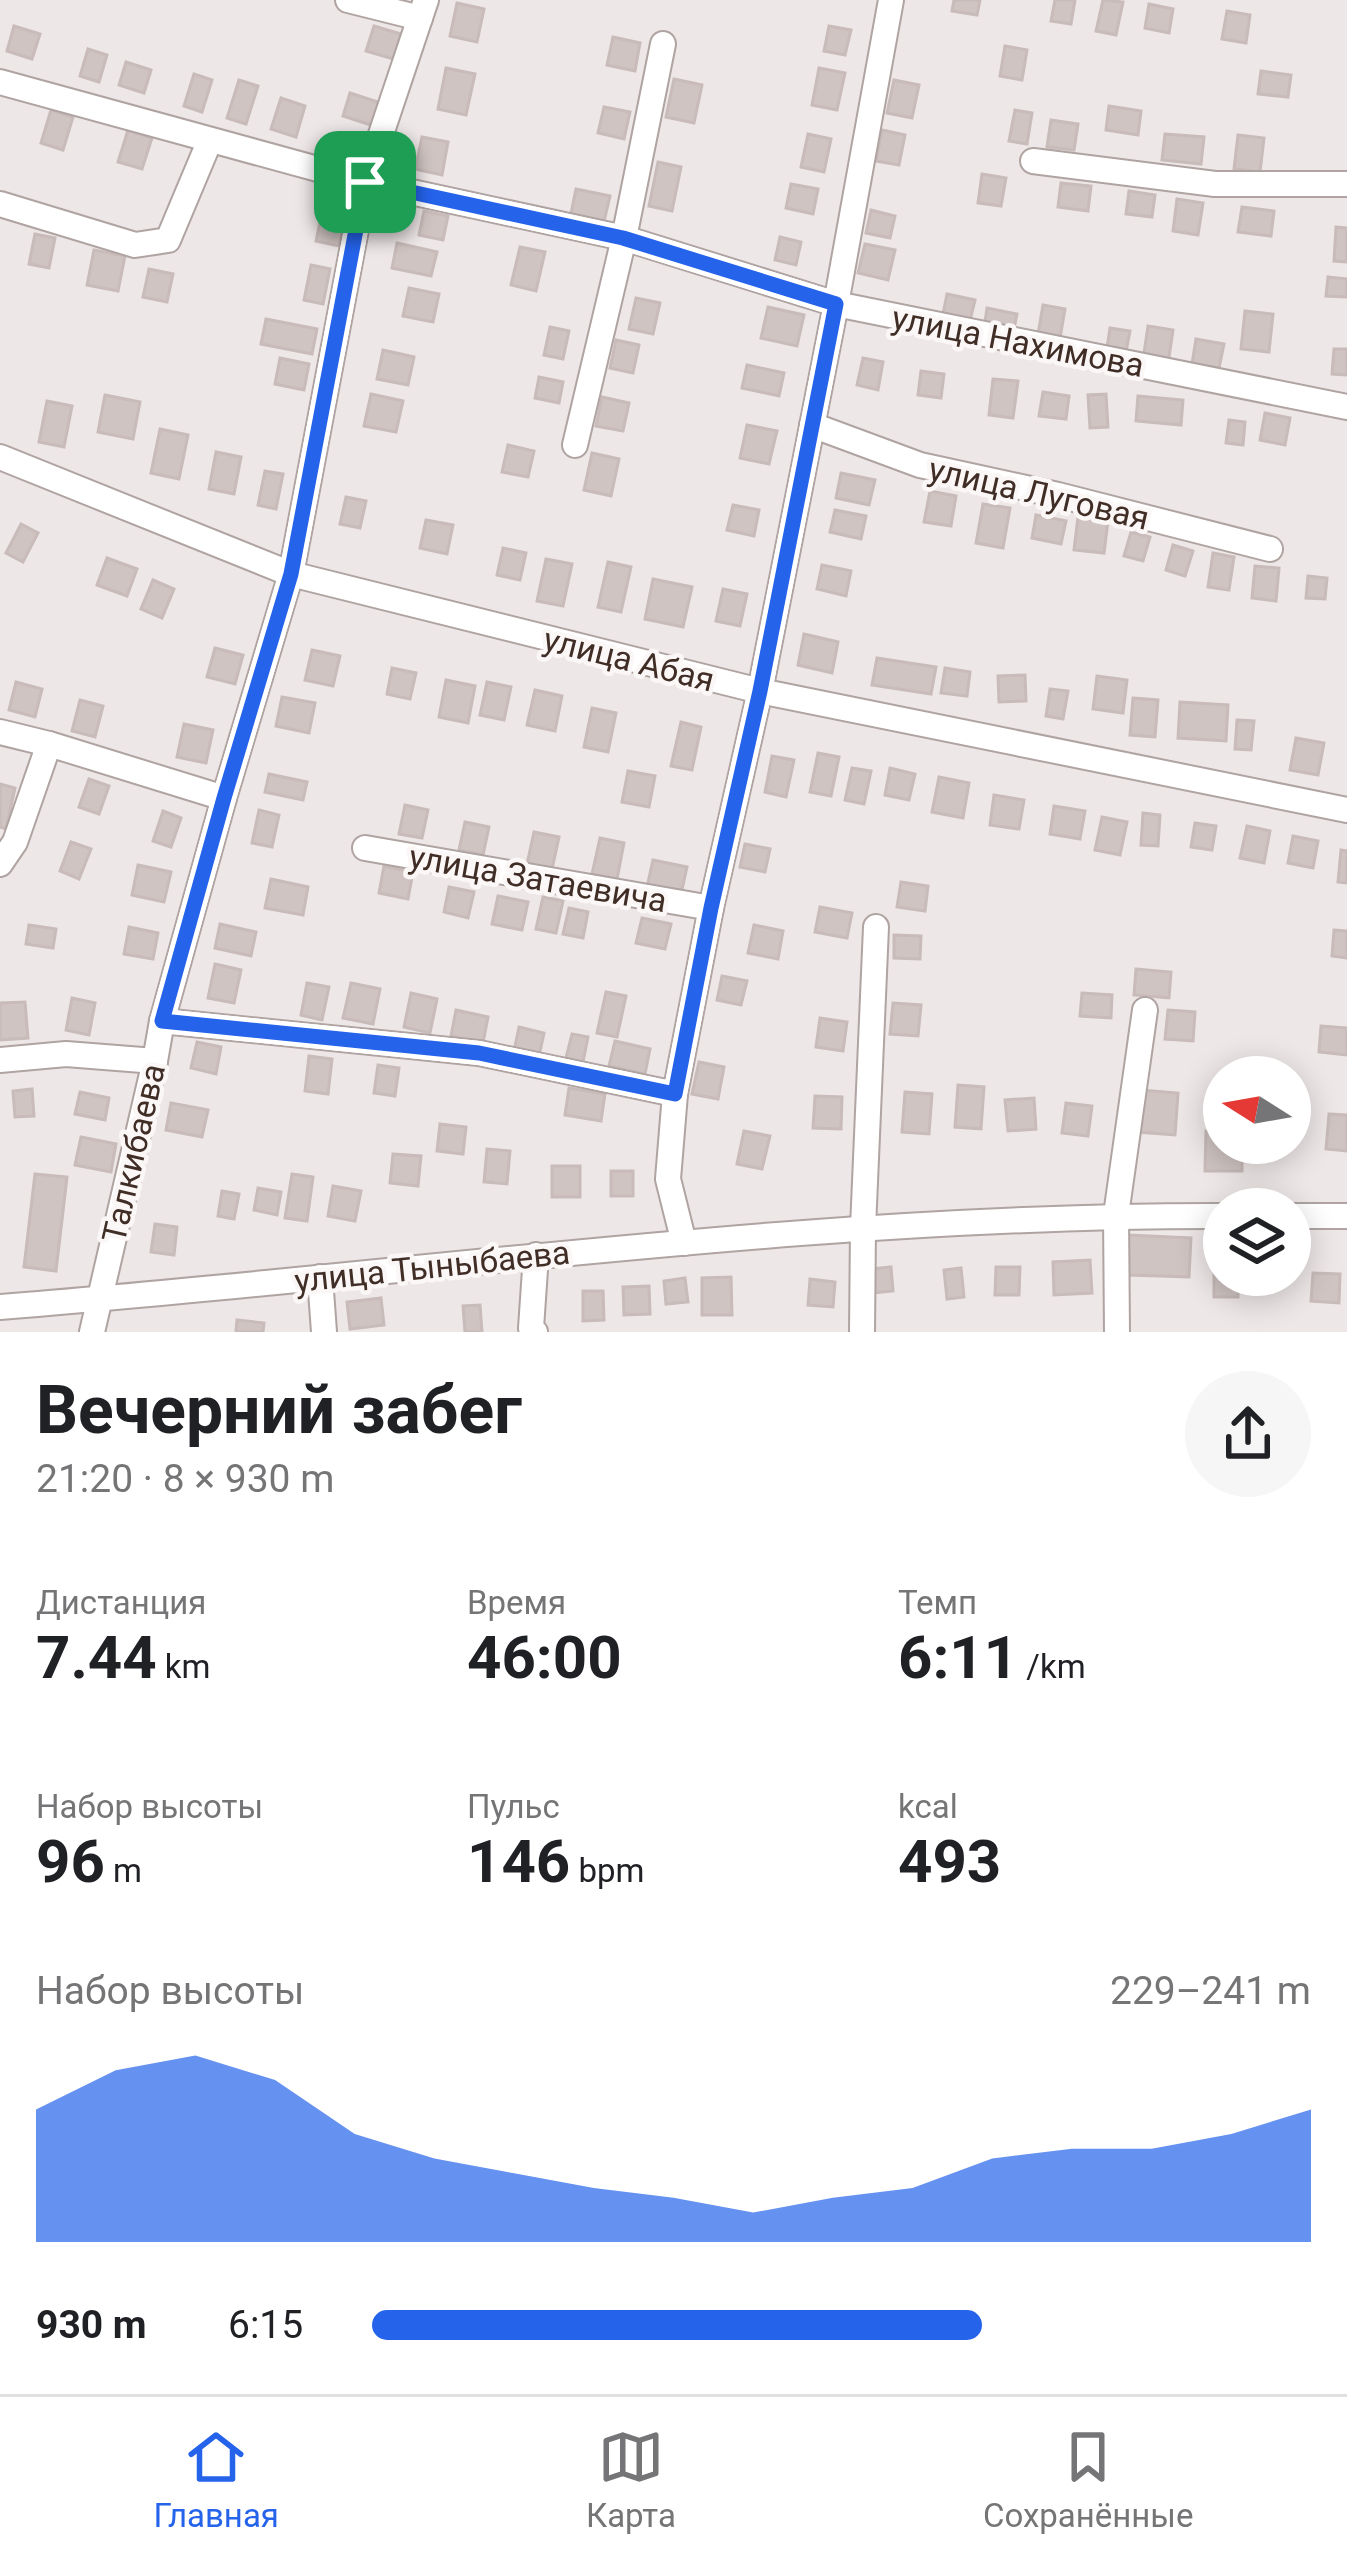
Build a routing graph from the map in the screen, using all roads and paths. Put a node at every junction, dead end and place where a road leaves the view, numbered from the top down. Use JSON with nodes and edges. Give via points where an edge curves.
{"nodes":[{"id":1,"x":348,"y":0,"type":"edge"},
{"id":2,"x":892,"y":0,"type":"edge"},
{"id":3,"x":423,"y":9,"type":"edge"},
{"id":4,"x":663,"y":44,"type":"dead end"},
{"id":5,"x":0,"y":82,"type":"edge"},
{"id":6,"x":210,"y":140,"type":"junction"},
{"id":7,"x":1033,"y":161,"type":"dead end"},
{"id":8,"x":365,"y":182,"type":"junction"},
{"id":9,"x":1347,"y":184,"type":"edge"},
{"id":10,"x":0,"y":204,"type":"edge"},
{"id":11,"x":623,"y":238,"type":"junction"},
{"id":12,"x":836,"y":304,"type":"junction"},
{"id":13,"x":1347,"y":407,"type":"edge"},
{"id":14,"x":812,"y":424,"type":"junction"},
{"id":15,"x":575,"y":445,"type":"dead end"},
{"id":16,"x":0,"y":458,"type":"edge"},
{"id":17,"x":1270,"y":549,"type":"dead end"},
{"id":18,"x":291,"y":574,"type":"junction"},
{"id":19,"x":760,"y":691,"type":"junction"},
{"id":20,"x":0,"y":732,"type":"edge"},
{"id":21,"x":50,"y":744,"type":"junction"},
{"id":22,"x":224,"y":798,"type":"junction"},
{"id":23,"x":1347,"y":810,"type":"edge"},
{"id":24,"x":365,"y":848,"type":"dead end"},
{"id":25,"x":0,"y":864,"type":"edge"},
{"id":26,"x":711,"y":908,"type":"junction"},
{"id":27,"x":876,"y":927,"type":"dead end"},
{"id":28,"x":1145,"y":1010,"type":"dead end"},
{"id":29,"x":162,"y":1021,"type":"junction"},
{"id":30,"x":0,"y":1060,"type":"edge"},
{"id":31,"x":155,"y":1061,"type":"junction"},
{"id":32,"x":675,"y":1094,"type":"junction"},
{"id":33,"x":1116,"y":1215,"type":"junction"},
{"id":34,"x":1203,"y":1216,"type":"edge"},
{"id":35,"x":1311,"y":1216,"type":"edge"},
{"id":36,"x":1347,"y":1216,"type":"edge"},
{"id":37,"x":863,"y":1228,"type":"junction"},
{"id":38,"x":684,"y":1243,"type":"junction"},
{"id":39,"x":536,"y":1255,"type":"junction"},
{"id":40,"x":320,"y":1277,"type":"junction"},
{"id":41,"x":98,"y":1299,"type":"junction"},
{"id":42,"x":0,"y":1307,"type":"edge"},
{"id":43,"x":92,"y":1332,"type":"edge"},
{"id":44,"x":324,"y":1332,"type":"edge"},
{"id":45,"x":535,"y":1332,"type":"edge"},
{"id":46,"x":862,"y":1332,"type":"edge"},
{"id":47,"x":1118,"y":1332,"type":"edge"}],
"edges":[{"from":1,"to":3,"type":"street"},
{"from":2,"to":12,"type":"street"},
{"from":3,"to":8,"type":"street","name":"Талкибаева"},
{"from":4,"to":11,"type":"street"},
{"from":5,"to":6,"type":"street","name":"улица Нахимова"},
{"from":6,"to":8,"type":"street","name":"улица Нахимова"},
{"from":6,"to":10,"type":"street","via":[[168,240],[135,245]]},
{"from":7,"to":9,"type":"street","via":[[1215,184]]},
{"from":8,"to":11,"type":"street","name":"улица Нахимова"},
{"from":8,"to":18,"type":"street","name":"Талкибаева"},
{"from":11,"to":12,"type":"street","name":"улица Нахимова"},
{"from":11,"to":15,"type":"street"},
{"from":12,"to":13,"type":"street","name":"улица Нахимова"},
{"from":12,"to":14,"type":"street"},
{"from":14,"to":17,"type":"street","name":"улица Луговая","via":[[920,465]]},
{"from":14,"to":19,"type":"street"},
{"from":16,"to":18,"type":"street","name":"улица Абая"},
{"from":18,"to":19,"type":"street","name":"улица Абая"},
{"from":18,"to":22,"type":"street","name":"Талкибаева"},
{"from":19,"to":23,"type":"street","name":"улица Абая"},
{"from":19,"to":26,"type":"street"},
{"from":20,"to":21,"type":"street"},
{"from":21,"to":22,"type":"street"},
{"from":21,"to":25,"type":"street"},
{"from":22,"to":29,"type":"street","name":"Талкибаева"},
{"from":24,"to":26,"type":"street","name":"улица Затаевича"},
{"from":26,"to":32,"type":"street"},
{"from":27,"to":37,"type":"street"},
{"from":28,"to":33,"type":"street"},
{"from":29,"to":31,"type":"street","name":"Талкибаева"},
{"from":29,"to":32,"type":"street","via":[[479,1053]]},
{"from":30,"to":31,"type":"street","via":[[65,1054]]},
{"from":31,"to":41,"type":"street","name":"Талкибаева"},
{"from":32,"to":38,"type":"street","via":[[668,1179]]},
{"from":33,"to":34,"type":"street","name":"улица Тыныбаева"},
{"from":33,"to":37,"type":"street","name":"улица Тыныбаева"},
{"from":33,"to":47,"type":"street"},
{"from":35,"to":36,"type":"street"},
{"from":37,"to":38,"type":"street","name":"улица Тыныбаева"},
{"from":37,"to":46,"type":"street"},
{"from":38,"to":39,"type":"street","name":"улица Тыныбаева"},
{"from":39,"to":40,"type":"street","name":"улица Тыныбаева"},
{"from":39,"to":45,"type":"street"},
{"from":40,"to":41,"type":"street","name":"улица Тыныбаева"},
{"from":40,"to":44,"type":"street"},
{"from":41,"to":42,"type":"street","name":"улица Тыныбаева"},
{"from":41,"to":43,"type":"street","name":"Талкибаева"}]}
